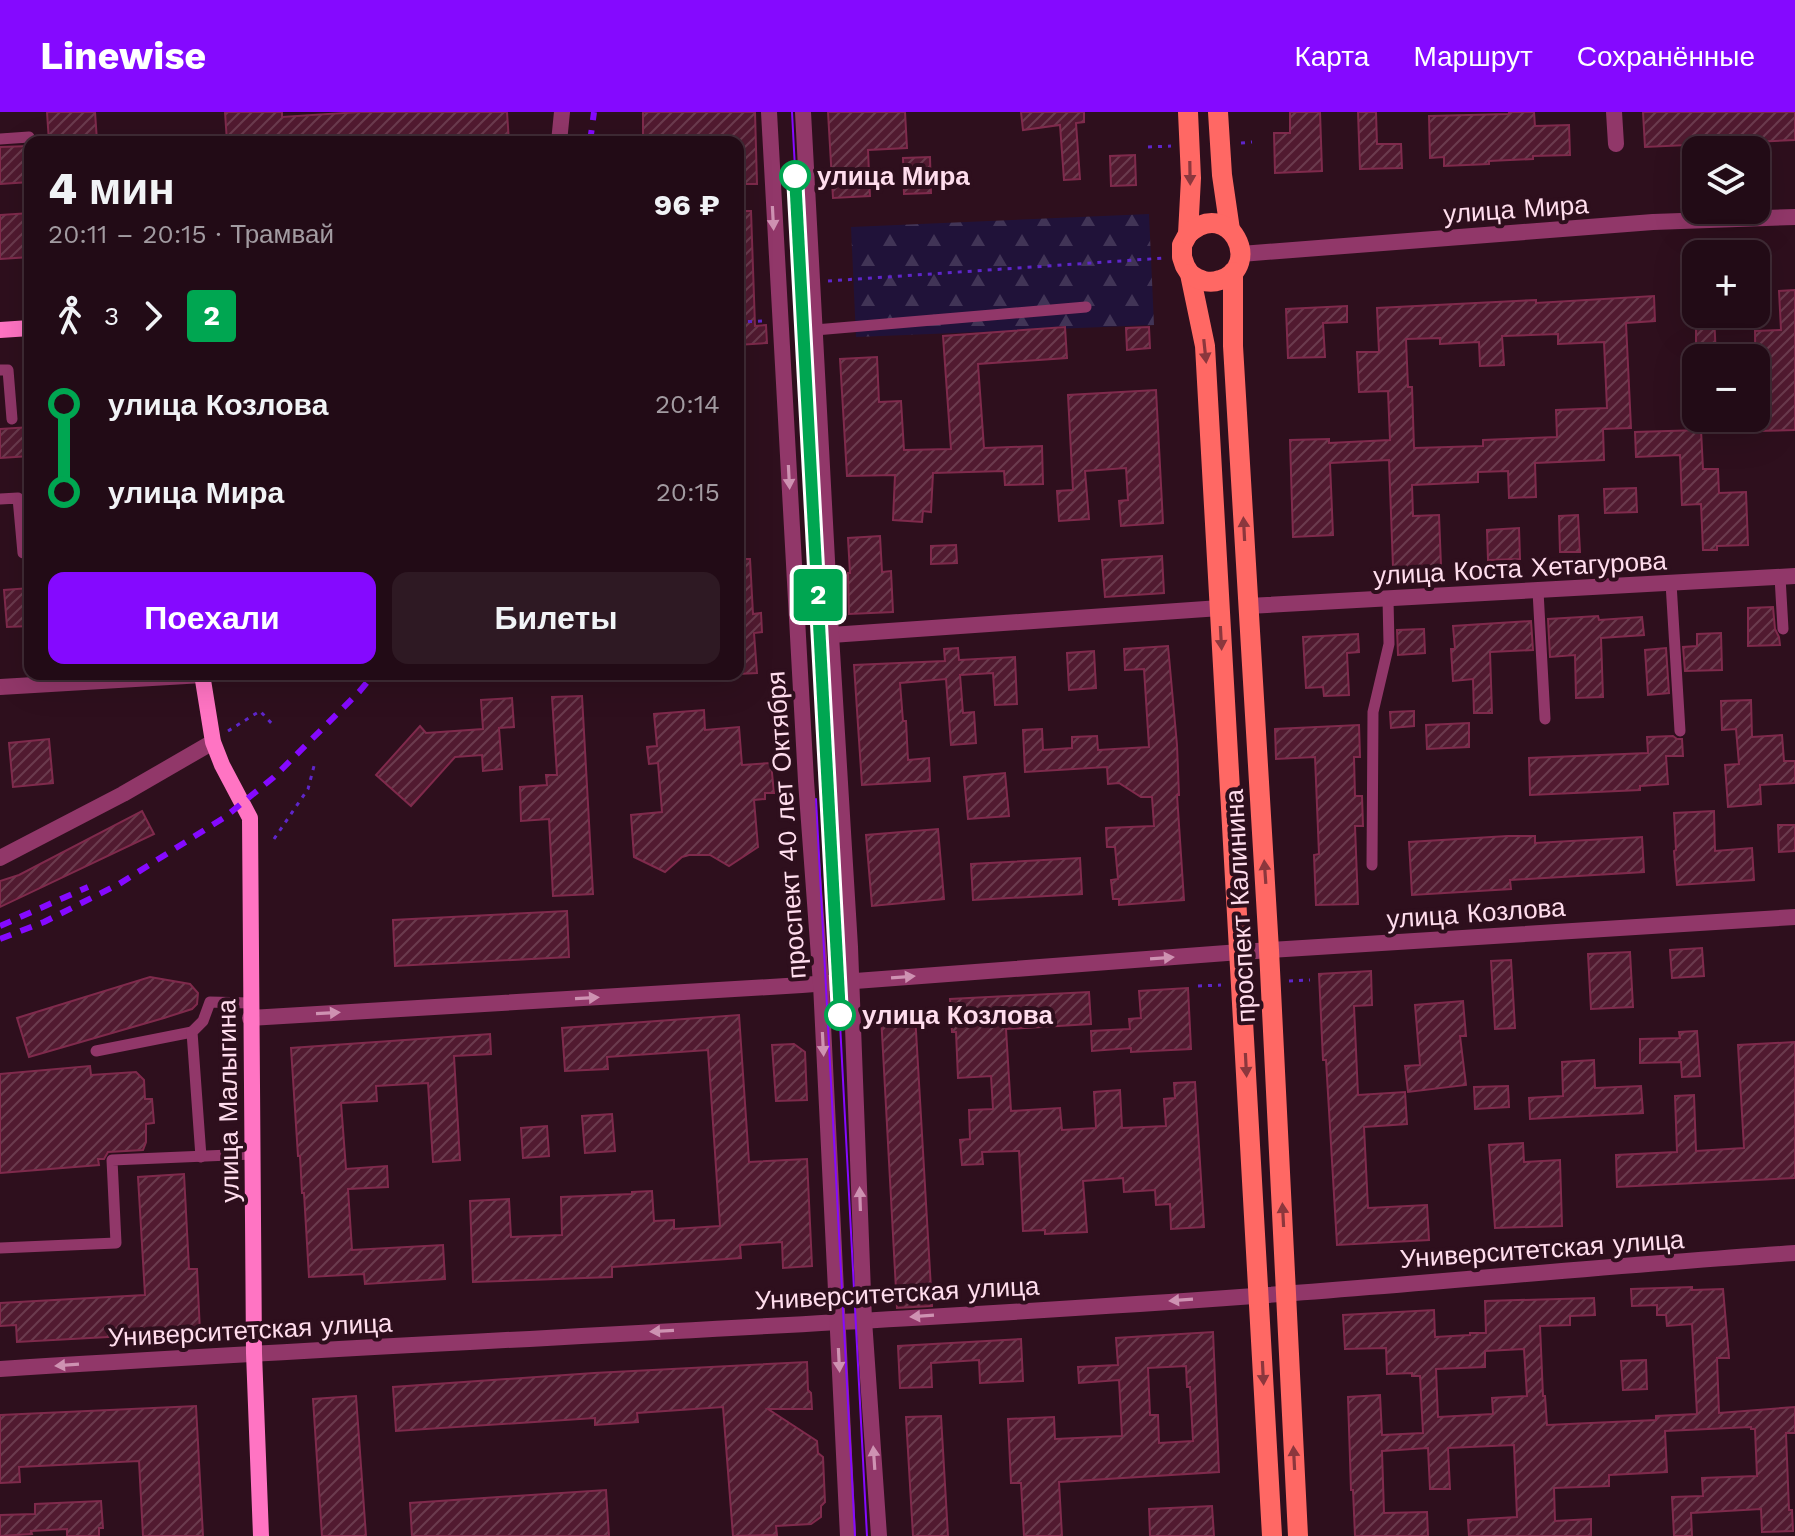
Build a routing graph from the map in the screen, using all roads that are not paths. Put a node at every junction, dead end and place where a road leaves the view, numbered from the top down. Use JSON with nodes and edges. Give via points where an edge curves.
{"nodes":[{"id":1,"x":562,"y":112,"type":"edge"},
{"id":2,"x":769,"y":112,"type":"edge"},
{"id":3,"x":803,"y":112,"type":"edge"},
{"id":4,"x":1188,"y":112,"type":"edge"},
{"id":5,"x":1218,"y":112,"type":"edge"},
{"id":6,"x":1614,"y":112,"type":"edge"},
{"id":7,"x":560,"y":136,"type":"edge"},
{"id":8,"x":24,"y":137,"type":"edge"},
{"id":9,"x":0,"y":139,"type":"edge"},
{"id":10,"x":1616,"y":144,"type":"dead end"},
{"id":11,"x":1795,"y":217,"type":"edge"},
{"id":12,"x":1230,"y":230,"type":"junction"},
{"id":13,"x":1188,"y":234,"type":"junction"},
{"id":14,"x":1237,"y":263,"type":"junction"},
{"id":15,"x":1186,"y":266,"type":"junction"},
{"id":16,"x":1086,"y":307,"type":"dead end"},
{"id":17,"x":24,"y":328,"type":"edge"},
{"id":18,"x":0,"y":330,"type":"edge"},
{"id":19,"x":815,"y":330,"type":"junction"},
{"id":20,"x":0,"y":370,"type":"edge"},
{"id":21,"x":12,"y":419,"type":"dead end"},
{"id":22,"x":0,"y":499,"type":"edge"},
{"id":23,"x":24,"y":553,"type":"edge"},
{"id":24,"x":1788,"y":577,"type":"edge"},
{"id":25,"x":1671,"y":583,"type":"junction"},
{"id":26,"x":1538,"y":591,"type":"junction"},
{"id":27,"x":1388,"y":599,"type":"junction"},
{"id":28,"x":1248,"y":606,"type":"junction"},
{"id":29,"x":1220,"y":608,"type":"junction"},
{"id":30,"x":1783,"y":629,"type":"dead end"},
{"id":31,"x":831,"y":635,"type":"junction"},
{"id":32,"x":109,"y":680,"type":"edge"},
{"id":33,"x":203,"y":680,"type":"edge"},
{"id":34,"x":0,"y":687,"type":"edge"},
{"id":35,"x":1545,"y":719,"type":"dead end"},
{"id":36,"x":1680,"y":731,"type":"dead end"},
{"id":37,"x":213,"y":742,"type":"junction"},
{"id":38,"x":0,"y":858,"type":"edge"},
{"id":39,"x":1372,"y":865,"type":"dead end"},
{"id":40,"x":1795,"y":917,"type":"edge"},
{"id":41,"x":1269,"y":950,"type":"junction"},
{"id":42,"x":1240,"y":952,"type":"junction"},
{"id":43,"x":852,"y":981,"type":"junction"},
{"id":44,"x":821,"y":984,"type":"junction"},
{"id":45,"x":250,"y":1011,"type":"junction"},
{"id":46,"x":192,"y":1032,"type":"junction"},
{"id":47,"x":96,"y":1051,"type":"dead end"},
{"id":48,"x":253,"y":1154,"type":"junction"},
{"id":49,"x":201,"y":1157,"type":"junction"},
{"id":50,"x":0,"y":1248,"type":"edge"},
{"id":51,"x":1795,"y":1253,"type":"edge"},
{"id":52,"x":1287,"y":1293,"type":"junction"},
{"id":53,"x":1259,"y":1295,"type":"junction"},
{"id":54,"x":864,"y":1320,"type":"junction"},
{"id":55,"x":837,"y":1321,"type":"junction"},
{"id":56,"x":254,"y":1353,"type":"junction"},
{"id":57,"x":0,"y":1369,"type":"edge"},
{"id":58,"x":261,"y":1536,"type":"edge"},
{"id":59,"x":848,"y":1536,"type":"edge"},
{"id":60,"x":879,"y":1536,"type":"edge"},
{"id":61,"x":1272,"y":1536,"type":"edge"},
{"id":62,"x":1298,"y":1536,"type":"edge"}],
"edges":[{"from":1,"to":7,"type":"street"},
{"from":2,"to":44,"type":"street","name":"проспект 40 лет Октября","one_way":true},
{"from":3,"to":19,"type":"street"},
{"from":4,"to":13,"type":"main road","name":"проспект Калинина","one_way":true},
{"from":5,"to":12,"type":"main road","name":"проспект Калинина"},
{"from":6,"to":10,"type":"street"},
{"from":8,"to":9,"type":"lane"},
{"from":11,"to":14,"type":"street","name":"улица Мира","via":[[1653,222]]},
{"from":12,"to":13,"type":"main road","via":[[1213,223]]},
{"from":12,"to":14,"type":"main road","name":"проспект Калинина","via":[[1236,237]]},
{"from":13,"to":15,"type":"main road","name":"проспект Калинина","via":[[1182,245]]},
{"from":14,"to":15,"type":"main road","via":[[1217,282],[1198,280]]},
{"from":28,"to":14,"type":"main road","name":"проспект Калинина","one_way":true,"via":[[1233,346]]},
{"from":15,"to":29,"type":"main road","name":"проспект Калинина","one_way":true,"via":[[1205,346]]},
{"from":16,"to":19,"type":"lane"},
{"from":17,"to":18,"type":"main road"},
{"from":19,"to":31,"type":"street"},
{"from":20,"to":21,"type":"lane","via":[[8,370]]},
{"from":22,"to":23,"type":"lane","via":[[18,498]]},
{"from":24,"to":25,"type":"street","name":"улица Коста Хетагурова"},
{"from":24,"to":30,"type":"lane"},
{"from":25,"to":26,"type":"street","name":"улица Коста Хетагурова"},
{"from":25,"to":36,"type":"lane"},
{"from":26,"to":27,"type":"street","name":"улица Коста Хетагурова"},
{"from":26,"to":35,"type":"lane"},
{"from":27,"to":28,"type":"street","name":"улица Коста Хетагурова"},
{"from":27,"to":39,"type":"lane","via":[[1389,644],[1373,712]]},
{"from":41,"to":28,"type":"main road","name":"проспект Калинина","one_way":true},
{"from":29,"to":31,"type":"street"},
{"from":29,"to":42,"type":"main road","name":"проспект Калинина","one_way":true},
{"from":31,"to":43,"type":"street"},
{"from":32,"to":34,"type":"street"},
{"from":33,"to":37,"type":"main road","name":"улица Малыгина"},
{"from":37,"to":38,"type":"street"},
{"from":37,"to":45,"type":"main road","name":"улица Малыгина","via":[[250,818]]},
{"from":40,"to":41,"type":"street","name":"улица Козлова"},
{"from":41,"to":42,"type":"street","name":"улица Козлова"},
{"from":52,"to":41,"type":"main road","name":"проспект Калинина","one_way":true},
{"from":43,"to":42,"type":"street","name":"улица Козлова","one_way":true},
{"from":42,"to":53,"type":"main road","name":"проспект Калинина","one_way":true},
{"from":43,"to":44,"type":"street","name":"улица Козлова"},
{"from":54,"to":43,"type":"street","one_way":true},
{"from":45,"to":44,"type":"street","name":"улица Козлова","one_way":true},
{"from":44,"to":55,"type":"street","name":"проспект 40 лет Октября","one_way":true},
{"from":45,"to":46,"type":"lane","via":[[210,1002]]},
{"from":45,"to":48,"type":"main road","name":"улица Малыгина"},
{"from":46,"to":47,"type":"lane"},
{"from":46,"to":49,"type":"lane"},
{"from":48,"to":49,"type":"lane"},
{"from":48,"to":56,"type":"main road","name":"улица Малыгина"},
{"from":49,"to":50,"type":"lane","via":[[112,1160],[116,1243]]},
{"from":51,"to":52,"type":"street","name":"Университетская улица"},
{"from":52,"to":53,"type":"street","name":"Университетская улица"},
{"from":62,"to":52,"type":"main road","name":"проспект Калинина","one_way":true},
{"from":53,"to":54,"type":"street","name":"Университетская улица","one_way":true},
{"from":53,"to":61,"type":"main road","name":"проспект Калинина","one_way":true},
{"from":54,"to":55,"type":"street","name":"Университетская улица"},
{"from":60,"to":54,"type":"street","one_way":true},
{"from":55,"to":56,"type":"street","name":"Университетская улица","one_way":true},
{"from":55,"to":59,"type":"street","name":"проспект 40 лет Октября","one_way":true},
{"from":56,"to":57,"type":"street","name":"Университетская улица","one_way":true},
{"from":56,"to":58,"type":"main road","name":"улица Малыгина"}]}
